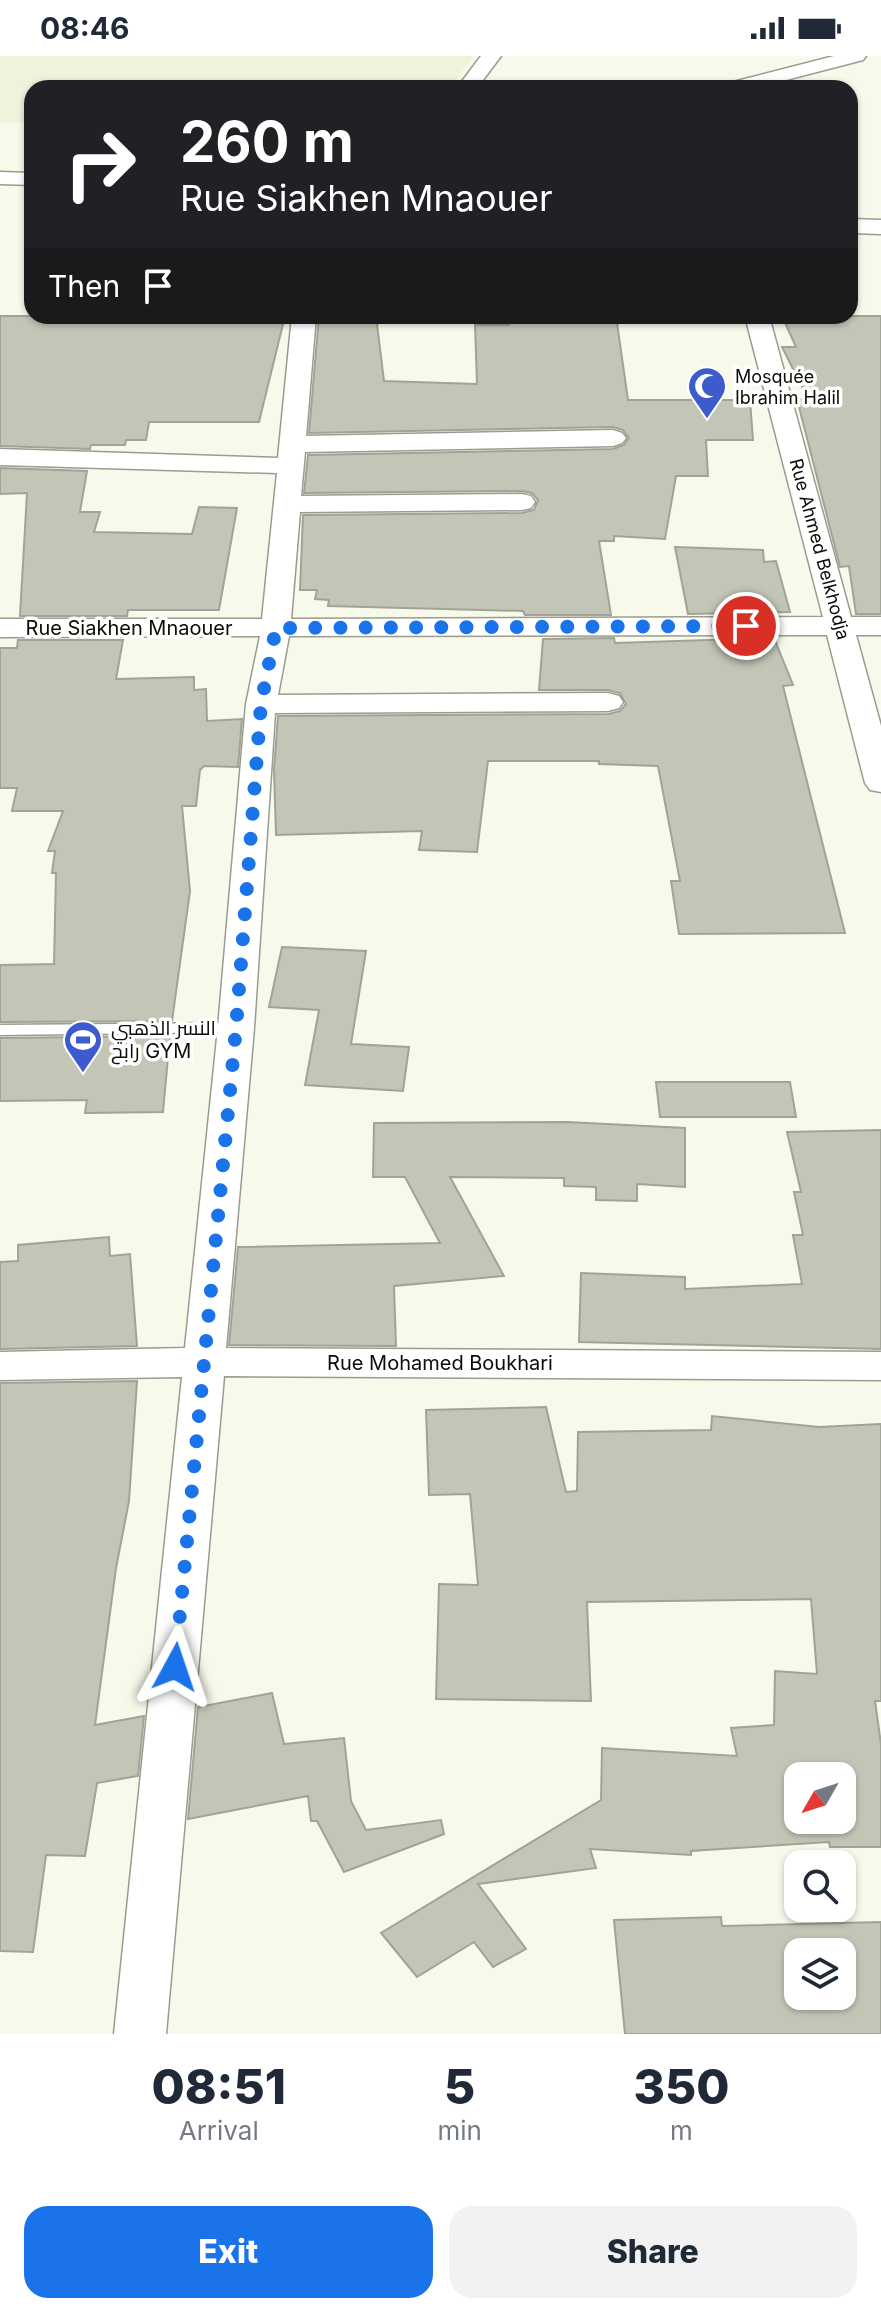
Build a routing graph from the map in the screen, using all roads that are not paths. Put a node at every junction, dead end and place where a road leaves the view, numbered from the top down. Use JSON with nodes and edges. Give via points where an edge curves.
{"nodes":[{"id":1,"x":491,"y":56,"type":"edge"},
{"id":2,"x":856,"y":56,"type":"edge"},
{"id":3,"x":473,"y":80,"type":"edge"},
{"id":4,"x":763,"y":80,"type":"edge"},
{"id":5,"x":0,"y":178,"type":"edge"},
{"id":6,"x":24,"y":179,"type":"edge"},
{"id":7,"x":858,"y":226,"type":"edge"},
{"id":8,"x":881,"y":227,"type":"edge"},
{"id":9,"x":303,"y":324,"type":"edge"},
{"id":10,"x":759,"y":324,"type":"edge"},
{"id":11,"x":613,"y":438,"type":"dead end"},
{"id":12,"x":292,"y":455,"type":"junction"},
{"id":13,"x":0,"y":457,"type":"edge"},
{"id":14,"x":522,"y":502,"type":"dead end"},
{"id":15,"x":288,"y":504,"type":"junction"},
{"id":16,"x":840,"y":626,"type":"junction"},
{"id":17,"x":881,"y":626,"type":"edge"},
{"id":18,"x":0,"y":628,"type":"edge"},
{"id":19,"x":276,"y":628,"type":"junction"},
{"id":20,"x":608,"y":702,"type":"dead end"},
{"id":21,"x":261,"y":704,"type":"junction"},
{"id":22,"x":881,"y":783,"type":"edge"},
{"id":23,"x":236,"y":1028,"type":"junction"},
{"id":24,"x":0,"y":1030,"type":"edge"},
{"id":25,"x":203,"y":1362,"type":"junction"},
{"id":26,"x":0,"y":1366,"type":"edge"},
{"id":27,"x":881,"y":1366,"type":"edge"},
{"id":28,"x":140,"y":2034,"type":"edge"}],
"edges":[{"from":1,"to":3,"type":"street"},
{"from":2,"to":4,"type":"street"},
{"from":5,"to":6,"type":"street"},
{"from":7,"to":8,"type":"street"},
{"from":9,"to":12,"type":"street"},
{"from":10,"to":16,"type":"street","name":"Rue Ahmed Belkhodja"},
{"from":11,"to":12,"type":"street"},
{"from":12,"to":13,"type":"street"},
{"from":12,"to":15,"type":"street"},
{"from":14,"to":15,"type":"street"},
{"from":15,"to":19,"type":"street"},
{"from":16,"to":17,"type":"street","name":"Rue Siakhen Mnaouer"},
{"from":16,"to":19,"type":"street","name":"Rue Siakhen Mnaouer"},
{"from":16,"to":22,"type":"street","name":"Rue Ahmed Belkhodja"},
{"from":18,"to":19,"type":"street","name":"Rue Siakhen Mnaouer"},
{"from":19,"to":21,"type":"street"},
{"from":20,"to":21,"type":"street"},
{"from":21,"to":23,"type":"street"},
{"from":23,"to":24,"type":"lane"},
{"from":23,"to":25,"type":"street"},
{"from":25,"to":26,"type":"street","name":"Rue Mohamed Boukhari"},
{"from":25,"to":27,"type":"street","name":"Rue Mohamed Boukhari"},
{"from":25,"to":28,"type":"street"}]}
